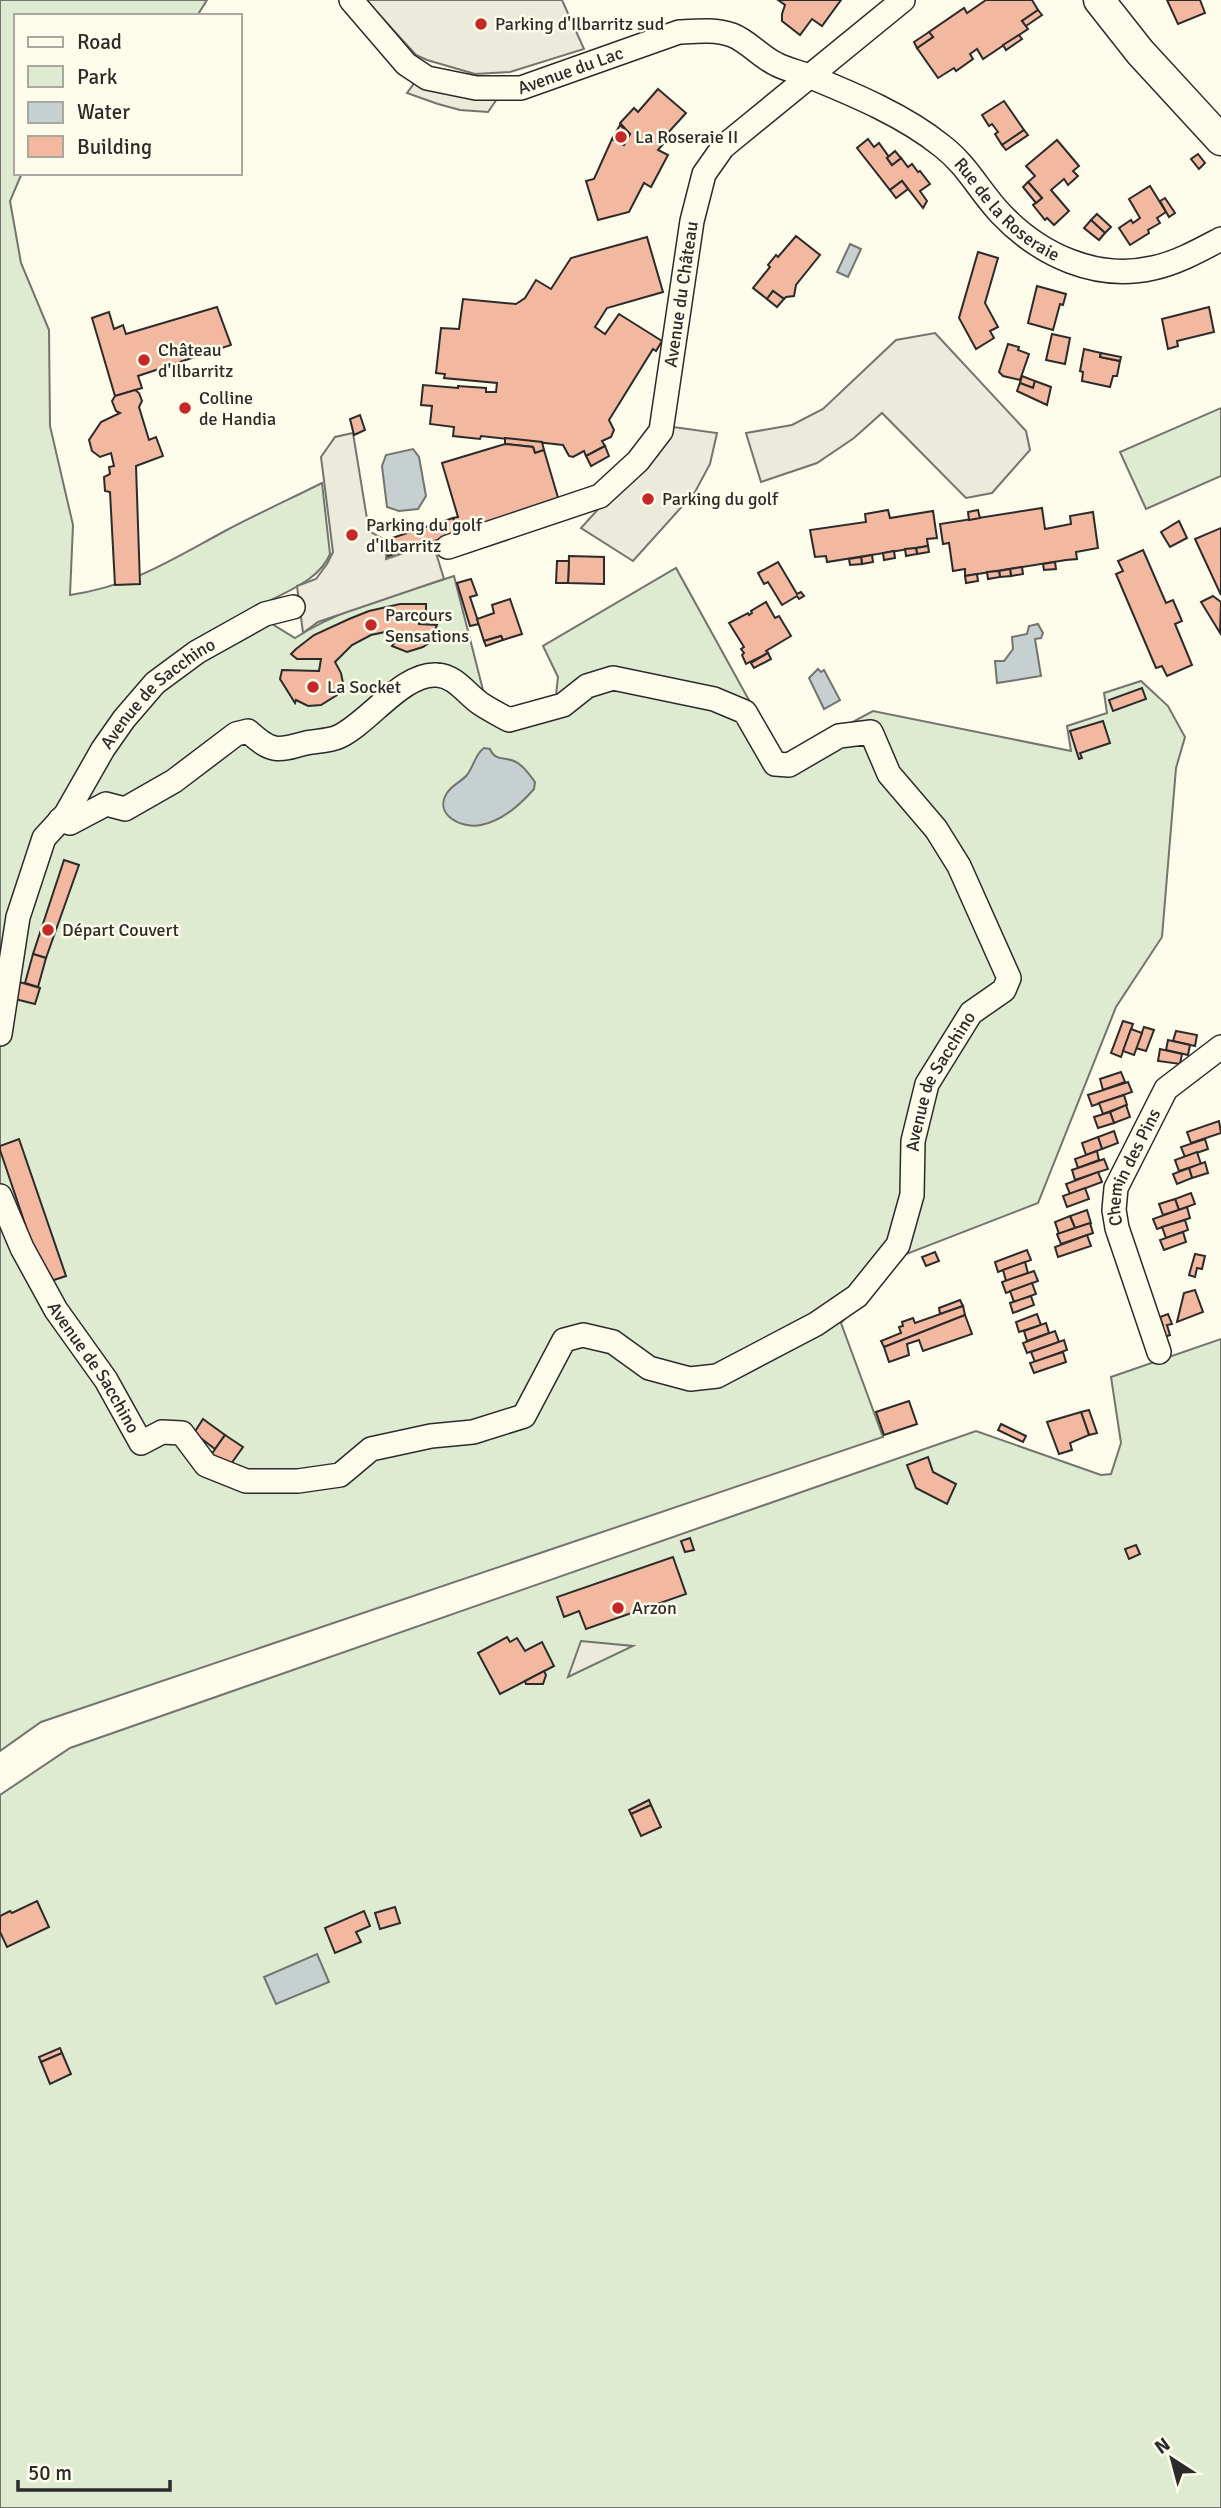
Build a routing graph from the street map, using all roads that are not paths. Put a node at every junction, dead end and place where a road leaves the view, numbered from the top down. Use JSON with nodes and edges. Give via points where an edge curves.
{"nodes":[{"id":1,"x":351,"y":0,"type":"edge"},
{"id":2,"x":903,"y":0,"type":"edge"},
{"id":3,"x":1099,"y":0,"type":"edge"},
{"id":4,"x":810,"y":76,"type":"junction"},
{"id":5,"x":1221,"y":140,"type":"edge"},
{"id":6,"x":1221,"y":239,"type":"edge"},
{"id":7,"x":448,"y":547,"type":"dead end"},
{"id":8,"x":293,"y":607,"type":"dead end"},
{"id":9,"x":61,"y":820,"type":"junction"},
{"id":10,"x":0,"y":1034,"type":"edge"},
{"id":11,"x":1221,"y":1047,"type":"edge"},
{"id":12,"x":0,"y":1196,"type":"edge"},
{"id":13,"x":1159,"y":1352,"type":"dead end"}],
"edges":[{"from":1,"to":4,"type":"street","name":"Avenue du Lac","via":[[406,64],[427,78],[476,88],[521,88],[680,32],[707,30],[732,35],[776,64]]},
{"from":2,"to":4,"type":"street","name":"Avenue du Château"},
{"from":3,"to":5,"type":"main road"},
{"from":4,"to":6,"type":"street","name":"Rue de la Roseraie","via":[[941,145],[1031,242],[1074,263],[1113,273],[1154,268]]},
{"from":4,"to":7,"type":"street","name":"Avenue du Château","via":[[723,147],[705,174],[692,221],[661,431],[638,461],[600,496]]},
{"from":8,"to":9,"type":"street","name":"Avenue de Sacchino","via":[[265,614],[197,652],[156,683],[124,719]]},
{"from":9,"to":10,"type":"street","name":"Avenue de Sacchino","via":[[44,838],[18,917]]},
{"from":9,"to":12,"type":"street","name":"Avenue de Sacchino","via":[[70,823],[106,804],[125,809],[174,781],[236,734],[248,731],[262,744],[283,751],[338,737],[377,710],[391,694],[419,678],[437,674],[457,682],[479,703],[509,720],[563,705],[587,686],[613,678],[714,699],[745,712],[775,764],[789,765],[839,736],[871,732],[889,774],[936,828],[959,866],[1009,978],[1004,990],[971,1013],[927,1084],[913,1141],[912,1195],[898,1245],[857,1296],[816,1324],[717,1376],[690,1379],[649,1367],[612,1342],[583,1335],[564,1340],[524,1416],[473,1432],[371,1449],[340,1475],[246,1481],[206,1465],[182,1433],[162,1432],[141,1443],[106,1380],[56,1310]]},
{"from":11,"to":13,"type":"street","name":"Chemin des Pins","via":[[1166,1089],[1115,1188],[1118,1228]]}]}
